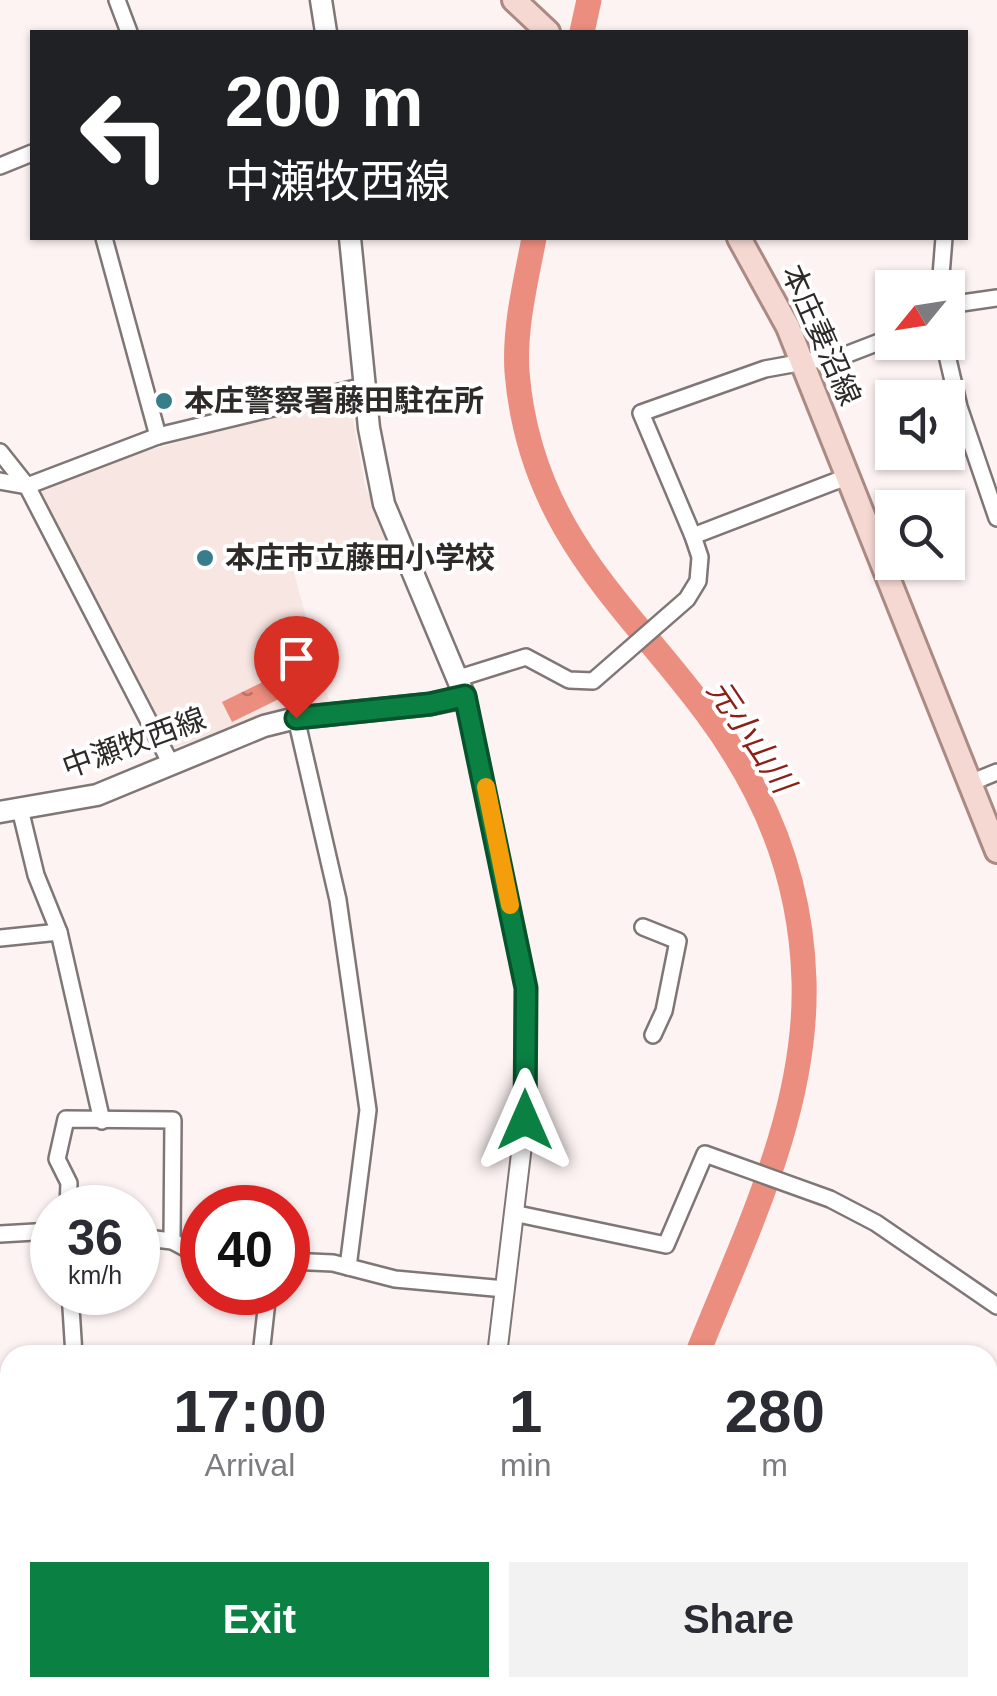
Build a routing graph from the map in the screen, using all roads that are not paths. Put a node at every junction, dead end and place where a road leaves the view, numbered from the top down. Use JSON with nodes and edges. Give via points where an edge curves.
{"nodes":[{"id":1,"x":117,"y":0,"type":"edge"},
{"id":2,"x":321,"y":0,"type":"edge"},
{"id":3,"x":514,"y":0,"type":"edge"},
{"id":4,"x":544,"y":29,"type":"edge"},
{"id":5,"x":129,"y":30,"type":"edge"},
{"id":6,"x":326,"y":30,"type":"edge"},
{"id":7,"x":30,"y":154,"type":"edge"},
{"id":8,"x":0,"y":166,"type":"edge"},
{"id":9,"x":105,"y":240,"type":"edge"},
{"id":10,"x":350,"y":240,"type":"edge"},
{"id":11,"x":740,"y":240,"type":"edge"},
{"id":12,"x":944,"y":240,"type":"edge"},
{"id":13,"x":941,"y":270,"type":"edge"},
{"id":14,"x":997,"y":298,"type":"edge"},
{"id":15,"x":965,"y":303,"type":"edge"},
{"id":16,"x":875,"y":346,"type":"edge"},
{"id":17,"x":948,"y":360,"type":"edge"},
{"id":18,"x":802,"y":361,"type":"junction"},
{"id":19,"x":364,"y":386,"type":"junction"},
{"id":20,"x":158,"y":436,"type":"junction"},
{"id":21,"x":0,"y":452,"type":"edge"},
{"id":22,"x":849,"y":476,"type":"junction"},
{"id":23,"x":0,"y":482,"type":"edge"},
{"id":24,"x":26,"y":486,"type":"junction"},
{"id":25,"x":997,"y":518,"type":"edge"},
{"id":26,"x":693,"y":536,"type":"junction"},
{"id":27,"x":462,"y":688,"type":"junction"},
{"id":28,"x":296,"y":718,"type":"junction"},
{"id":29,"x":171,"y":764,"type":"junction"},
{"id":30,"x":997,"y":772,"type":"edge"},
{"id":31,"x":970,"y":784,"type":"junction"},
{"id":32,"x":10,"y":811,"type":"edge"},
{"id":33,"x":997,"y":851,"type":"edge"},
{"id":34,"x":644,"y":926,"type":"dead end"},
{"id":35,"x":59,"y":932,"type":"junction"},
{"id":36,"x":0,"y":938,"type":"edge"},
{"id":37,"x":653,"y":1035,"type":"dead end"},
{"id":38,"x":102,"y":1121,"type":"junction"},
{"id":39,"x":69,"y":1185,"type":"edge"},
{"id":40,"x":513,"y":1213,"type":"junction"},
{"id":41,"x":30,"y":1232,"type":"edge"},
{"id":42,"x":0,"y":1234,"type":"edge"},
{"id":43,"x":160,"y":1240,"type":"edge"},
{"id":44,"x":172,"y":1241,"type":"junction"},
{"id":45,"x":180,"y":1245,"type":"edge"},
{"id":46,"x":310,"y":1261,"type":"edge"},
{"id":47,"x":348,"y":1268,"type":"junction"},
{"id":48,"x":505,"y":1289,"type":"junction"},
{"id":49,"x":997,"y":1306,"type":"edge"},
{"id":50,"x":71,"y":1315,"type":"edge"},
{"id":51,"x":265,"y":1315,"type":"edge"},
{"id":52,"x":73,"y":1345,"type":"edge"},
{"id":53,"x":262,"y":1345,"type":"edge"},
{"id":54,"x":497,"y":1345,"type":"edge"}],
"edges":[{"from":1,"to":5,"type":"street"},
{"from":2,"to":6,"type":"main road"},
{"from":3,"to":4,"type":"main road"},
{"from":7,"to":8,"type":"street"},
{"from":9,"to":20,"type":"street"},
{"from":10,"to":19,"type":"main road"},
{"from":11,"to":18,"type":"main road","name":"本庄妻沼線"},
{"from":12,"to":13,"type":"street"},
{"from":14,"to":15,"type":"street"},
{"from":16,"to":18,"type":"street"},
{"from":17,"to":25,"type":"street"},
{"from":18,"to":22,"type":"main road","name":"本庄妻沼線"},
{"from":18,"to":26,"type":"street","via":[[701,388],[641,413]]},
{"from":19,"to":20,"type":"street"},
{"from":19,"to":27,"type":"main road","via":[[388,516]]},
{"from":20,"to":24,"type":"street"},
{"from":21,"to":24,"type":"street"},
{"from":22,"to":26,"type":"street"},
{"from":22,"to":31,"type":"main road","name":"本庄妻沼線"},
{"from":23,"to":24,"type":"street"},
{"from":24,"to":29,"type":"street"},
{"from":26,"to":27,"type":"street","via":[[698,581],[675,610],[593,680],[569,680],[526,658]]},
{"from":27,"to":28,"type":"main road","name":"中瀬牧西線","via":[[430,704]]},
{"from":27,"to":40,"type":"street","via":[[526,988],[525,1120]]},
{"from":28,"to":29,"type":"main road","name":"中瀬牧西線"},
{"from":28,"to":47,"type":"street","via":[[338,900],[368,1110]]},
{"from":29,"to":32,"type":"main road","name":"中瀬牧西線","via":[[97,794]]},
{"from":30,"to":31,"type":"street"},
{"from":31,"to":33,"type":"main road","name":"本庄妻沼線"},
{"from":32,"to":35,"type":"street"},
{"from":34,"to":37,"type":"street","via":[[678,941]]},
{"from":35,"to":36,"type":"street"},
{"from":35,"to":38,"type":"street"},
{"from":38,"to":39,"type":"street","via":[[66,1119],[58,1159]]},
{"from":38,"to":44,"type":"street","via":[[173,1120]]},
{"from":40,"to":48,"type":"street"},
{"from":40,"to":49,"type":"street","via":[[666,1245],[706,1154],[806,1188],[876,1223]]},
{"from":41,"to":42,"type":"street"},
{"from":43,"to":44,"type":"street"},
{"from":44,"to":45,"type":"street"},
{"from":46,"to":47,"type":"street"},
{"from":47,"to":48,"type":"street"},
{"from":48,"to":54,"type":"street"},
{"from":50,"to":52,"type":"street"},
{"from":51,"to":53,"type":"street"}]}
